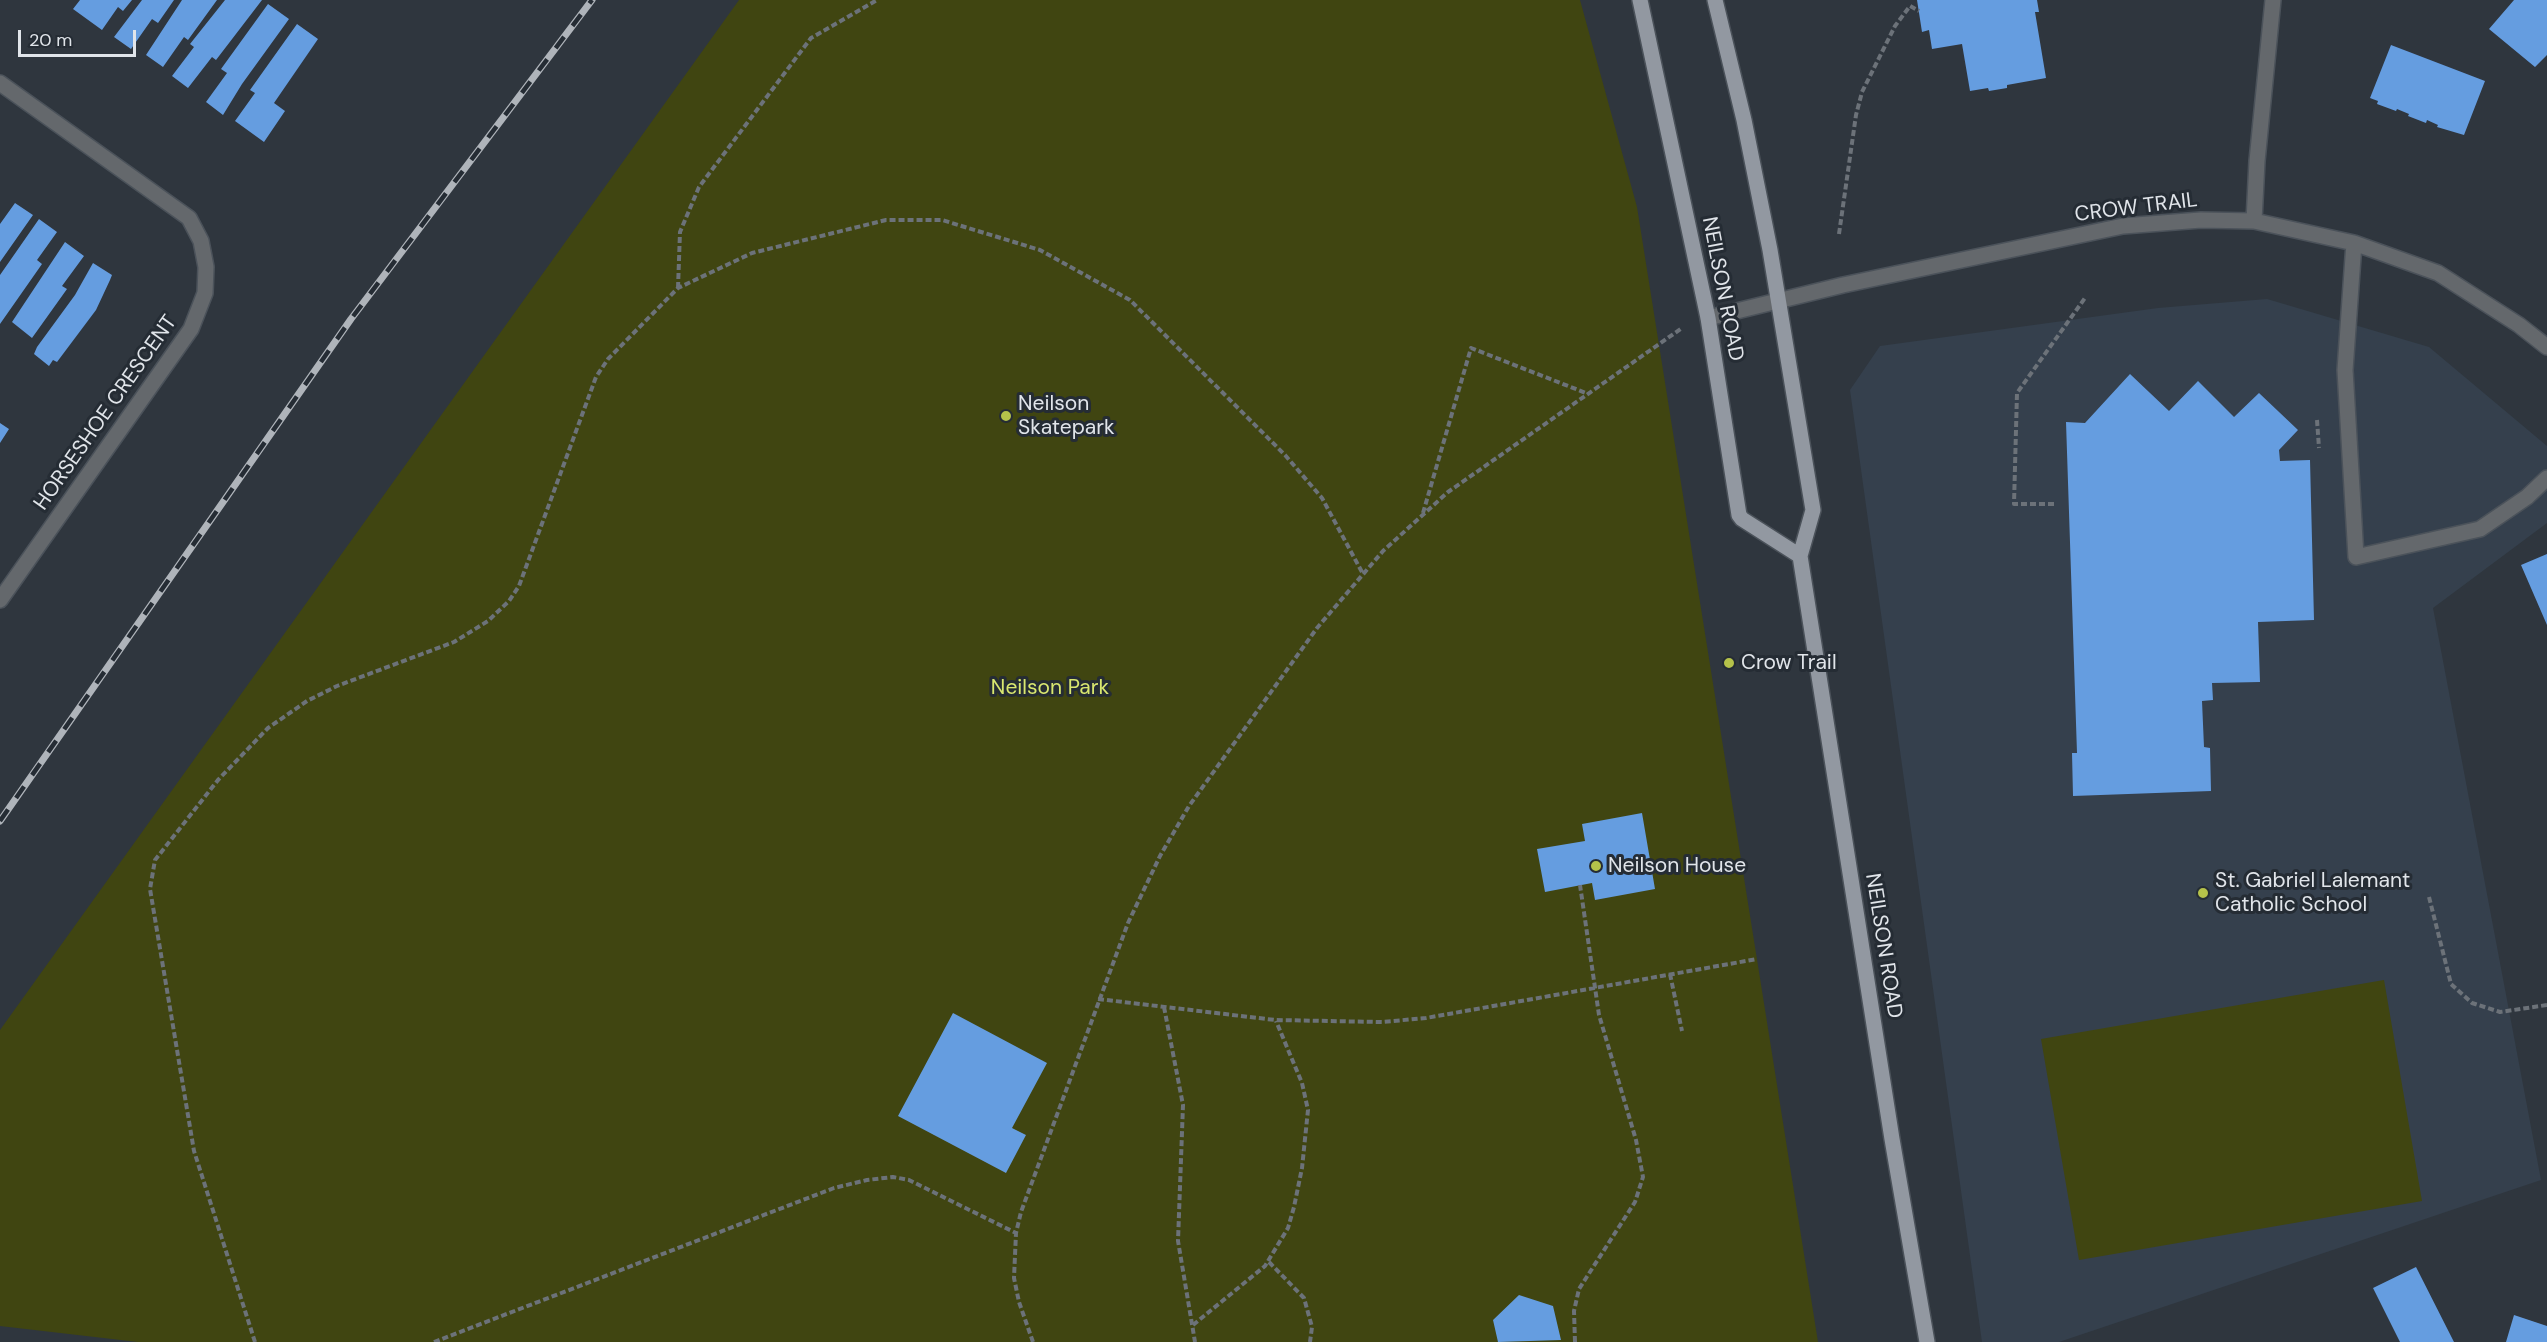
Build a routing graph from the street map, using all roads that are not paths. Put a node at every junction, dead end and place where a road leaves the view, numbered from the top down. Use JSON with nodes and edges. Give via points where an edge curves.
{"nodes":[{"id":1,"x":1640,"y":0,"type":"edge"},
{"id":2,"x":1715,"y":0,"type":"edge"},
{"id":3,"x":2273,"y":0,"type":"edge"},
{"id":4,"x":0,"y":83,"type":"edge"},
{"id":5,"x":2253,"y":220,"type":"junction"},
{"id":6,"x":2354,"y":243,"type":"junction"},
{"id":7,"x":1779,"y":302,"type":"junction"},
{"id":8,"x":1708,"y":318,"type":"junction"},
{"id":9,"x":2547,"y":347,"type":"edge"},
{"id":10,"x":2547,"y":478,"type":"edge"},
{"id":11,"x":1800,"y":556,"type":"junction"},
{"id":12,"x":0,"y":600,"type":"edge"},
{"id":13,"x":1927,"y":1342,"type":"edge"}],
"edges":[{"from":1,"to":8,"type":"main road","name":"NEILSON ROAD"},
{"from":2,"to":7,"type":"main road","name":"NEILSON ROAD","via":[[1744,120]]},
{"from":3,"to":5,"type":"street"},
{"from":4,"to":12,"type":"street","name":"HORSESHOE CRESCENT","via":[[189,218],[201,241],[206,267],[205,293],[191,329]]},
{"from":5,"to":6,"type":"street","name":"CROW TRAIL"},
{"from":5,"to":7,"type":"street","name":"CROW TRAIL","via":[[2123,226]]},
{"from":6,"to":9,"type":"street","name":"CROW TRAIL","via":[[2438,273]]},
{"from":6,"to":10,"type":"street","via":[[2345,370],[2356,557],[2480,528],[2527,497]]},
{"from":7,"to":8,"type":"street","name":"CROW TRAIL"},
{"from":7,"to":11,"type":"main road","name":"NEILSON ROAD","via":[[1813,510]]},
{"from":8,"to":11,"type":"main road","name":"NEILSON ROAD","via":[[1740,517]]},
{"from":11,"to":13,"type":"main road","name":"NEILSON ROAD"}]}
